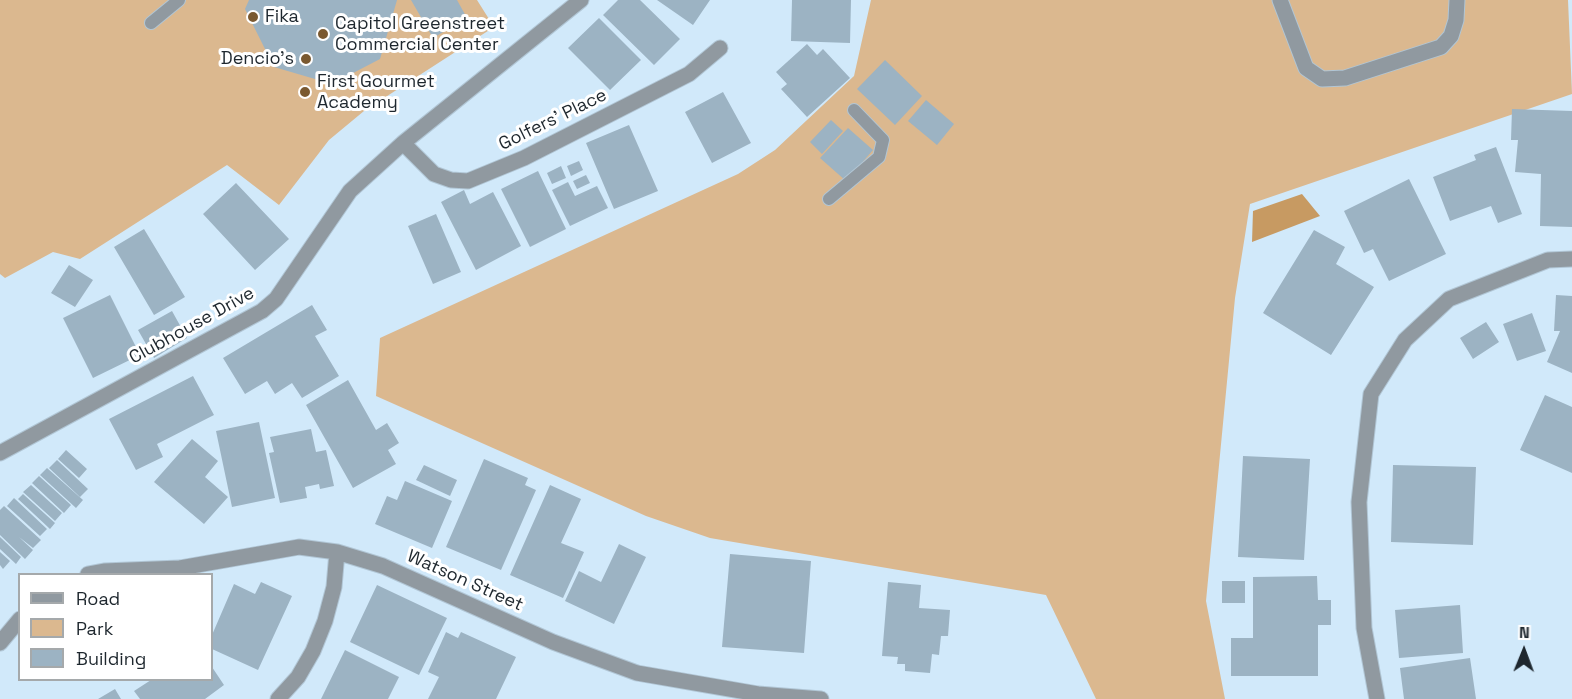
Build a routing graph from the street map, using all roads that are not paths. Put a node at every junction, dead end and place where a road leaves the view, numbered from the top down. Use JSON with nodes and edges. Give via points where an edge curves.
{"nodes":[{"id":1,"x":179,"y":0,"type":"edge"},
{"id":2,"x":581,"y":0,"type":"edge"},
{"id":3,"x":1280,"y":0,"type":"edge"},
{"id":4,"x":1457,"y":0,"type":"edge"},
{"id":5,"x":151,"y":23,"type":"dead end"},
{"id":6,"x":720,"y":48,"type":"dead end"},
{"id":7,"x":854,"y":110,"type":"dead end"},
{"id":8,"x":403,"y":143,"type":"junction"},
{"id":9,"x":829,"y":199,"type":"dead end"},
{"id":10,"x":1572,"y":259,"type":"edge"},
{"id":11,"x":0,"y":453,"type":"edge"},
{"id":12,"x":337,"y":552,"type":"junction"},
{"id":13,"x":93,"y":573,"type":"edge"},
{"id":14,"x":18,"y":621,"type":"edge"},
{"id":15,"x":0,"y":643,"type":"edge"},
{"id":16,"x":278,"y":699,"type":"edge"},
{"id":17,"x":821,"y":699,"type":"edge"},
{"id":18,"x":1377,"y":699,"type":"edge"}],
"edges":[{"from":1,"to":5,"type":"lane"},
{"from":2,"to":8,"type":"street","name":"Clubhouse Drive"},
{"from":3,"to":4,"type":"street","via":[[1306,68],[1322,79],[1345,78],[1441,47],[1451,36]]},
{"from":6,"to":8,"type":"street","name":"Golfers' Place","via":[[689,74],[524,158],[468,181],[434,174]]},
{"from":7,"to":9,"type":"lane","via":[[883,140],[879,157]]},
{"from":8,"to":11,"type":"street","name":"Clubhouse Drive","via":[[350,191],[276,299],[262,311]]},
{"from":10,"to":18,"type":"street","via":[[1548,260],[1449,299],[1406,340],[1371,394],[1359,502],[1364,628]]},
{"from":12,"to":13,"type":"street","name":"Watson Street","via":[[298,547],[180,568]]},
{"from":12,"to":16,"type":"street","via":[[334,587],[317,641],[298,677]]},
{"from":12,"to":17,"type":"street","name":"Watson Street","via":[[383,566],[553,642],[637,673],[758,694]]},
{"from":14,"to":15,"type":"street"}]}
